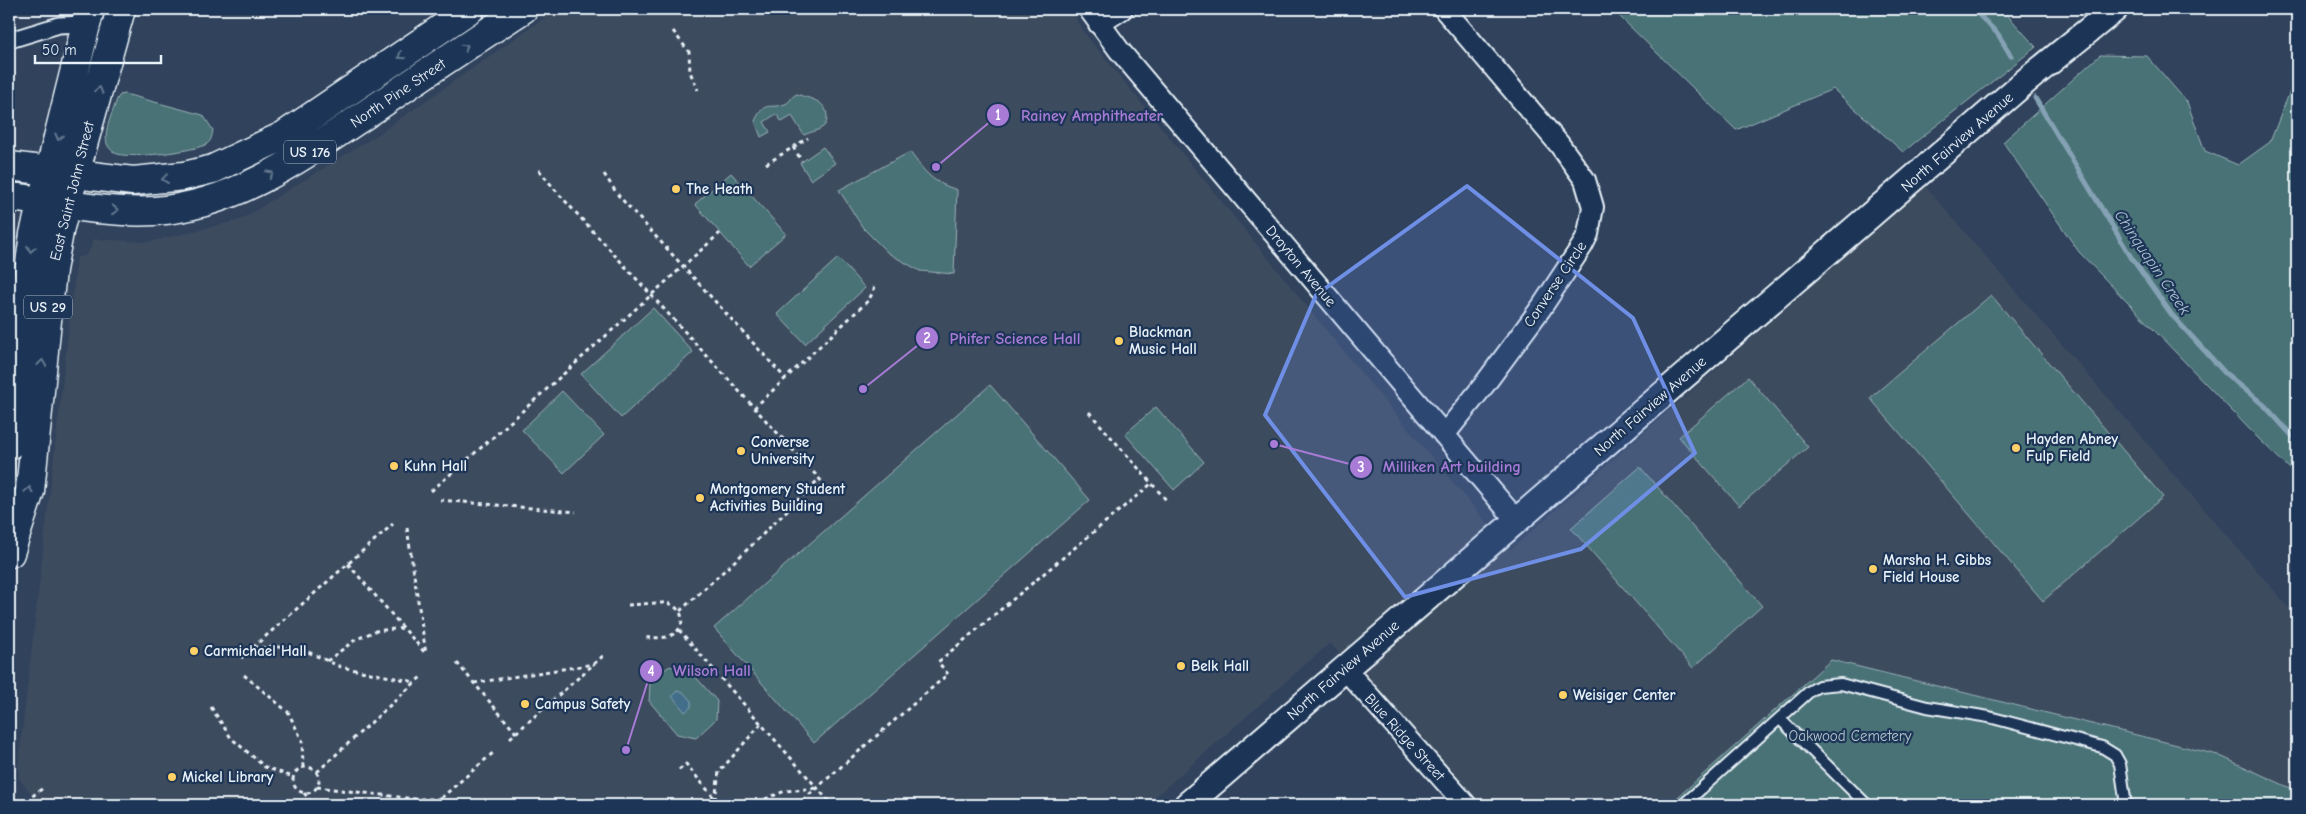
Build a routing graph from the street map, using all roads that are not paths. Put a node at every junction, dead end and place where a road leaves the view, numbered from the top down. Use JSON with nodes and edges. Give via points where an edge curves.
{"nodes":[{"id":1,"x":121,"y":9,"type":"edge"},
{"id":2,"x":470,"y":9,"type":"edge"},
{"id":3,"x":523,"y":9,"type":"edge"},
{"id":4,"x":1122,"y":9,"type":"edge"},
{"id":5,"x":1444,"y":9,"type":"edge"},
{"id":6,"x":2115,"y":9,"type":"edge"},
{"id":7,"x":88,"y":16,"type":"edge"},
{"id":8,"x":1094,"y":17,"type":"edge"},
{"id":9,"x":10,"y":40,"type":"edge"},
{"id":10,"x":9,"y":166,"type":"edge"},
{"id":11,"x":63,"y":174,"type":"junction"},
{"id":12,"x":9,"y":197,"type":"edge"},
{"id":13,"x":54,"y":203,"type":"junction"},
{"id":14,"x":12,"y":369,"type":"edge"},
{"id":15,"x":19,"y":408,"type":"edge"},
{"id":16,"x":1444,"y":435,"type":"junction"},
{"id":17,"x":9,"y":446,"type":"edge"},
{"id":18,"x":1517,"y":521,"type":"junction"},
{"id":19,"x":9,"y":551,"type":"edge"},
{"id":20,"x":1345,"y":669,"type":"junction"},
{"id":21,"x":1780,"y":720,"type":"junction"},
{"id":22,"x":1187,"y":805,"type":"edge"},
{"id":23,"x":1466,"y":805,"type":"edge"},
{"id":24,"x":1683,"y":805,"type":"edge"},
{"id":25,"x":1867,"y":805,"type":"edge"},
{"id":26,"x":2126,"y":805,"type":"edge"}],
"edges":[{"from":11,"to":1,"type":"main road","name":"East Saint John Street","number":"US 29","one_way":true},
{"from":2,"to":11,"type":"main road","name":"North Pine Street","one_way":true,"via":[[283,136],[213,169],[142,180]]},
{"from":13,"to":3,"type":"main road","name":"North Pine Street","number":"US 176","one_way":true,"via":[[118,211],[156,211],[230,194],[300,158]]},
{"from":4,"to":8,"type":"street"},
{"from":5,"to":16,"type":"street","name":"Converse Circle","via":[[1559,144],[1585,180],[1592,207],[1590,227],[1582,246],[1541,308]]},
{"from":6,"to":18,"type":"street","name":"North Fairview Avenue","via":[[2026,81]]},
{"from":7,"to":9,"type":"street"},
{"from":7,"to":11,"type":"main road","name":"East Saint John Street","number":"US 29","one_way":true},
{"from":8,"to":16,"type":"street","name":"Drayton Avenue"},
{"from":10,"to":11,"type":"main road","name":"North Pine Street"},
{"from":11,"to":13,"type":"main road","name":"East Saint John Street","number":"US 29"},
{"from":12,"to":13,"type":"main road","name":"North Pine Street","number":"US 176"},
{"from":13,"to":14,"type":"main road","name":"East Saint John Street","number":"US 29","one_way":true,"via":[[34,234]]},
{"from":15,"to":13,"type":"main road","name":"East Saint John Street","number":"US 29","one_way":true,"via":[[60,227]]},
{"from":14,"to":15,"type":"main road","name":"East Saint John Street","number":"US 29"},
{"from":15,"to":17,"type":"main road","name":"East Saint John Street","number":"US 29"},
{"from":19,"to":15,"type":"main road","name":"East Saint John Street","number":"US 29","one_way":true,"via":[[30,491]]},
{"from":16,"to":18,"type":"street","name":"Drayton Avenue"},
{"from":18,"to":20,"type":"street","name":"North Fairview Avenue"},
{"from":20,"to":22,"type":"street","name":"North Fairview Avenue"},
{"from":20,"to":23,"type":"street","name":"Blue Ridge Street"},
{"from":21,"to":24,"type":"lane"},
{"from":21,"to":25,"type":"lane"},
{"from":21,"to":26,"type":"lane","via":[[1810,691],[1830,684],[1841,684],[1927,707],[1989,717],[2102,747],[2115,755],[2120,764]]}]}
